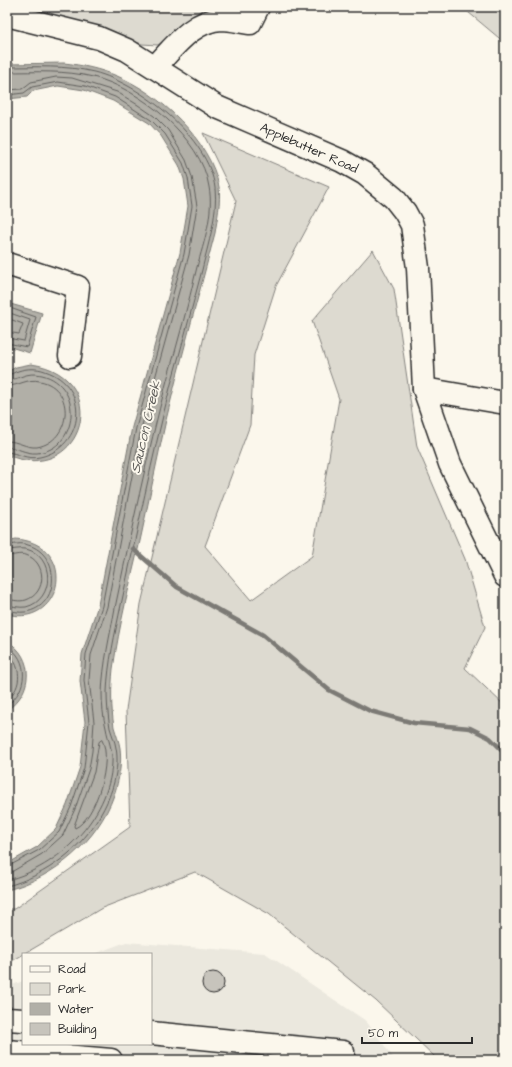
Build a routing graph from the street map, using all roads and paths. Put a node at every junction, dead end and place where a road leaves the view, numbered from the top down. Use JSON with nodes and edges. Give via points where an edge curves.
{"nodes":[{"id":1,"x":258,"y":7,"type":"edge"},
{"id":2,"x":7,"y":15,"type":"edge"},
{"id":3,"x":156,"y":66,"type":"junction"},
{"id":4,"x":7,"y":264,"type":"edge"},
{"id":5,"x":70,"y":356,"type":"dead end"},
{"id":6,"x":424,"y":389,"type":"junction"},
{"id":7,"x":505,"y":403,"type":"edge"},
{"id":8,"x":505,"y":576,"type":"edge"},
{"id":9,"x":7,"y":1018,"type":"edge"},
{"id":10,"x":22,"y":1020,"type":"edge"},
{"id":11,"x":152,"y":1033,"type":"edge"},
{"id":12,"x":7,"y":1051,"type":"edge"},
{"id":13,"x":265,"y":1052,"type":"edge"},
{"id":14,"x":111,"y":1060,"type":"edge"},
{"id":15,"x":343,"y":1060,"type":"edge"}],
"edges":[{"from":1,"to":3,"type":"street","via":[[250,23],[222,19],[206,22],[191,30]]},
{"from":2,"to":3,"type":"street","name":"Applebutter Road","via":[[100,38]]},
{"from":3,"to":6,"type":"street","name":"Applebutter Road","via":[[217,107],[342,161],[365,174],[394,198],[412,225],[418,268]]},
{"from":4,"to":5,"type":"street","via":[[78,287]]},
{"from":6,"to":7,"type":"street"},
{"from":6,"to":8,"type":"street","name":"Applebutter Road","via":[[450,464]]},
{"from":9,"to":10,"type":"street"},
{"from":11,"to":13,"type":"street"},
{"from":12,"to":14,"type":"street"},
{"from":13,"to":15,"type":"street","via":[[343,1052]]}]}
